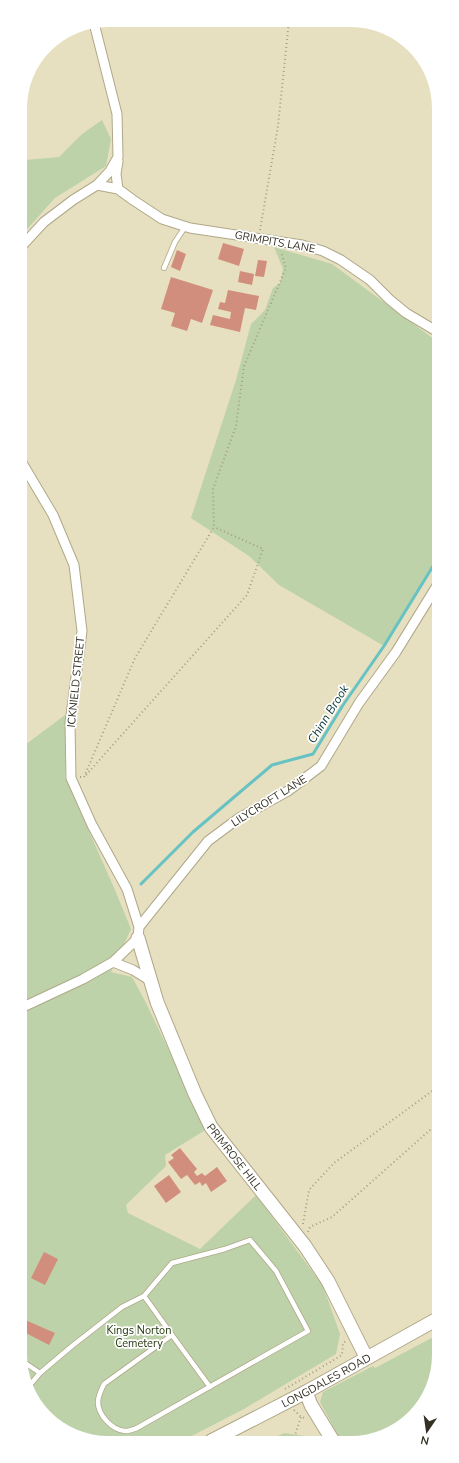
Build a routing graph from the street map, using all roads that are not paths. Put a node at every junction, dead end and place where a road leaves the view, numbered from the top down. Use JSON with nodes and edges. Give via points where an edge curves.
{"nodes":[{"id":1,"x":95,"y":28,"type":"edge"},
{"id":2,"x":118,"y":157,"type":"junction"},
{"id":3,"x":97,"y":185,"type":"junction"},
{"id":4,"x":118,"y":189,"type":"junction"},
{"id":5,"x":185,"y":227,"type":"junction"},
{"id":6,"x":27,"y":240,"type":"edge"},
{"id":7,"x":164,"y":268,"type":"dead end"},
{"id":8,"x":432,"y":328,"type":"edge"},
{"id":9,"x":27,"y":471,"type":"edge"},
{"id":10,"x":432,"y":594,"type":"edge"},
{"id":11,"x":139,"y":933,"type":"junction"},
{"id":12,"x":113,"y":962,"type":"junction"},
{"id":13,"x":151,"y":981,"type":"junction"},
{"id":14,"x":27,"y":1005,"type":"edge"},
{"id":15,"x":144,"y":1296,"type":"junction"},
{"id":16,"x":432,"y":1322,"type":"edge"},
{"id":17,"x":172,"y":1335,"type":"junction"},
{"id":18,"x":366,"y":1357,"type":"junction"},
{"id":19,"x":28,"y":1365,"type":"edge"},
{"id":20,"x":40,"y":1373,"type":"junction"},
{"id":21,"x":32,"y":1383,"type":"edge"},
{"id":22,"x":210,"y":1387,"type":"junction"},
{"id":23,"x":306,"y":1392,"type":"junction"},
{"id":24,"x":220,"y":1436,"type":"edge"},
{"id":25,"x":330,"y":1436,"type":"edge"}],
"edges":[{"from":1,"to":2,"type":"street","via":[[117,114]]},
{"from":2,"to":3,"type":"street"},
{"from":2,"to":4,"type":"street"},
{"from":3,"to":4,"type":"street","name":"GRIMPITS LANE"},
{"from":3,"to":6,"type":"street","via":[[44,222]]},
{"from":4,"to":5,"type":"street","name":"GRIMPITS LANE","via":[[162,219]]},
{"from":5,"to":7,"type":"lane","via":[[174,242]]},
{"from":5,"to":8,"type":"street","name":"GRIMPITS LANE","via":[[302,244],[323,250],[370,280],[406,313]]},
{"from":9,"to":11,"type":"street","name":"ICKNIELD STREET","via":[[53,515],[74,565],[82,631],[70,723],[71,778],[127,889]]},
{"from":10,"to":11,"type":"street","name":"LILYCROFT LANE","via":[[396,652],[359,703],[321,766],[288,791],[239,818],[208,842]]},
{"from":11,"to":12,"type":"street"},
{"from":11,"to":13,"type":"street","name":"PRIMROSE HILL"},
{"from":12,"to":13,"type":"street"},
{"from":12,"to":14,"type":"street"},
{"from":13,"to":18,"type":"street","name":"PRIMROSE HILL","via":[[194,1094],[211,1127],[305,1246],[328,1281]]},
{"from":15,"to":17,"type":"lane"},
{"from":15,"to":20,"type":"lane","via":[[122,1308]]},
{"from":15,"to":22,"type":"lane","via":[[172,1262],[250,1240],[276,1271],[308,1331]]},
{"from":16,"to":18,"type":"street","name":"LONGDALES ROAD"},
{"from":17,"to":22,"type":"lane"},
{"from":17,"to":22,"type":"lane","via":[[104,1384],[98,1404],[102,1416],[114,1427],[125,1431],[138,1428]]},
{"from":18,"to":23,"type":"street","name":"LONGDALES ROAD"},
{"from":19,"to":20,"type":"lane"},
{"from":20,"to":21,"type":"lane"},
{"from":23,"to":24,"type":"street","name":"LONGDALES ROAD"},
{"from":23,"to":25,"type":"street"}]}
